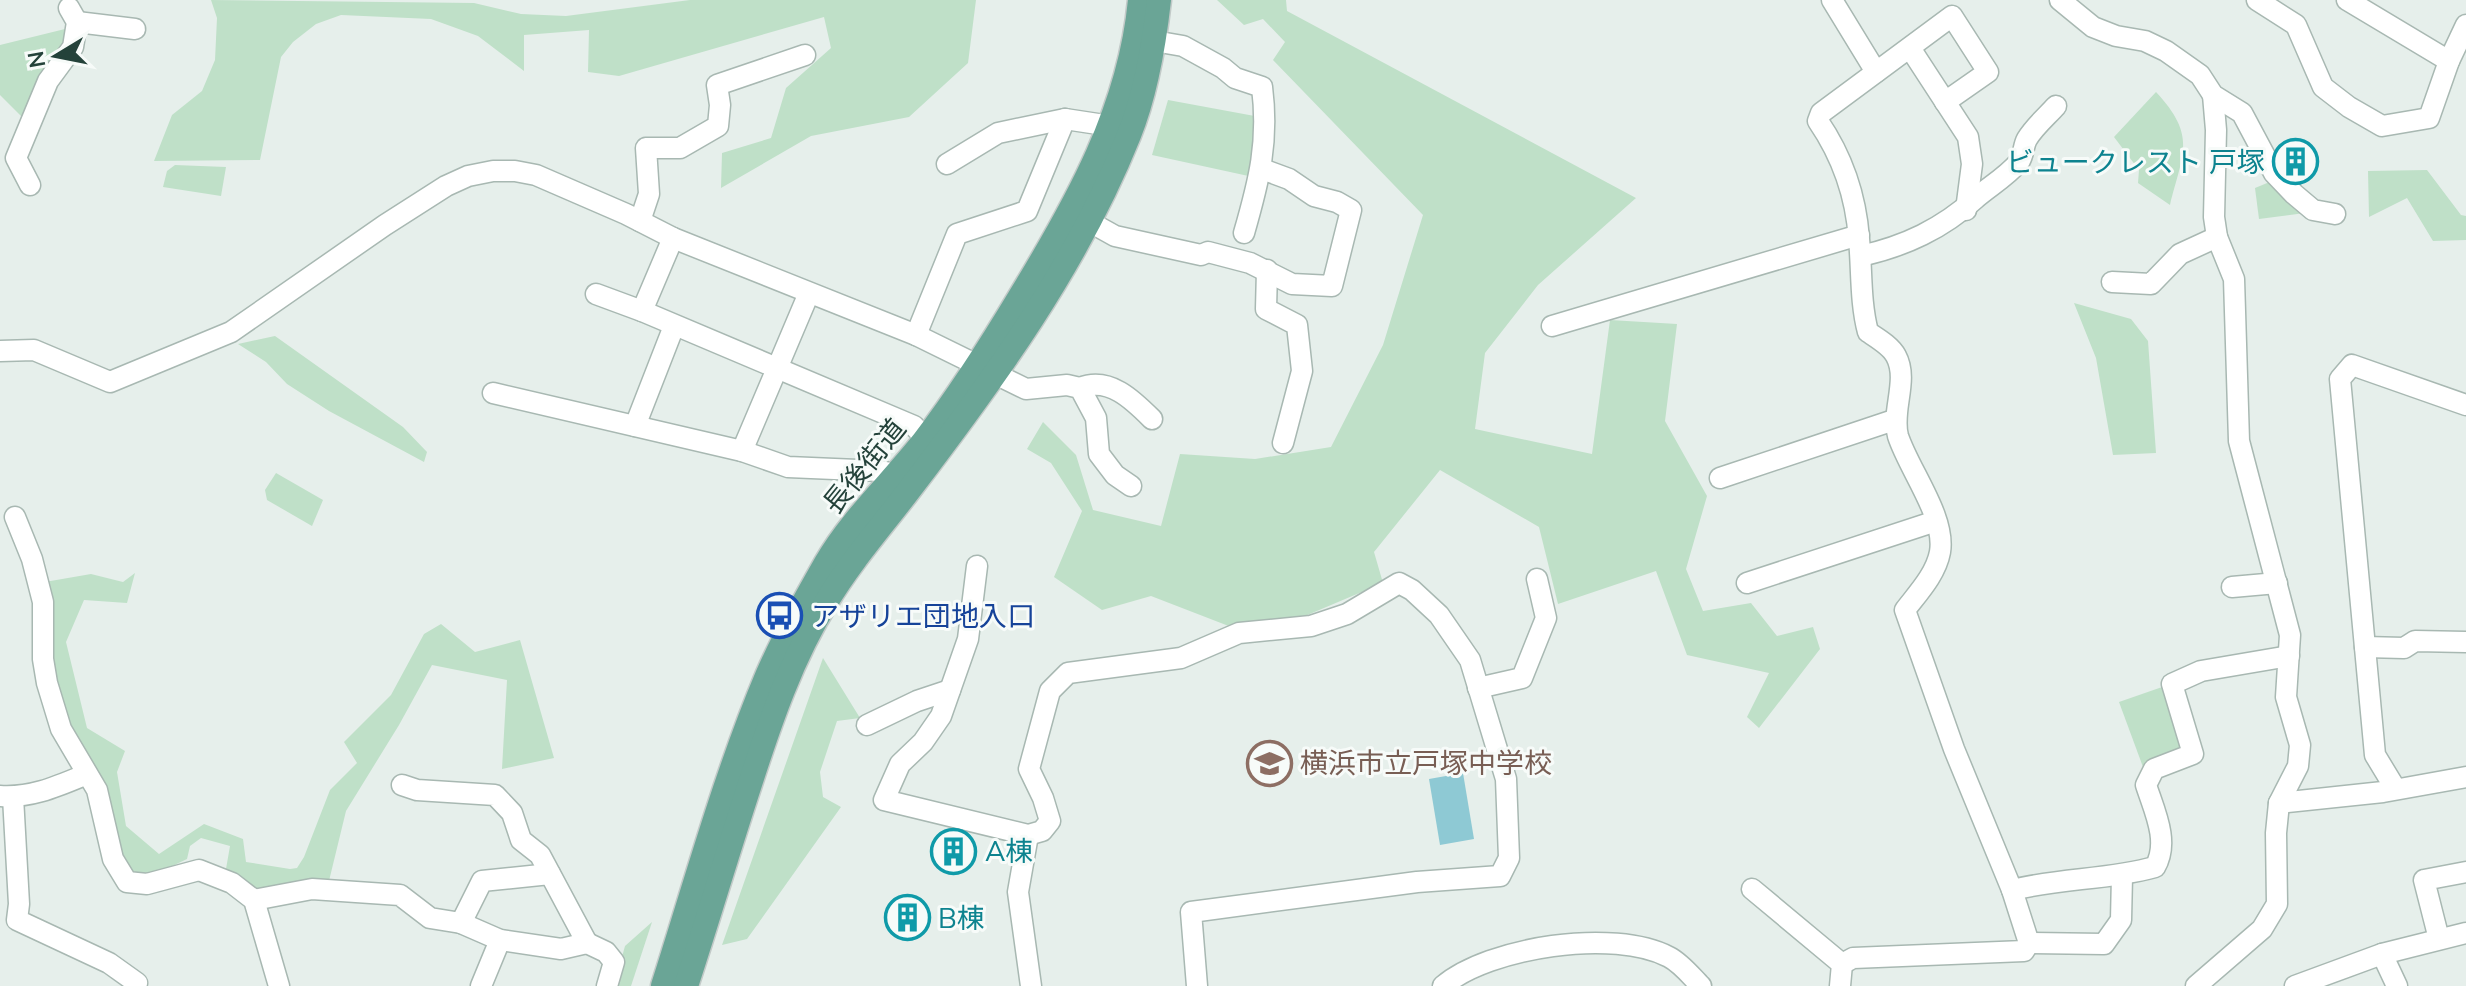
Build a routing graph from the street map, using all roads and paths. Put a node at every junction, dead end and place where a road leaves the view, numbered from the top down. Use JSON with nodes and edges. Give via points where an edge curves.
{"nodes":[{"id":1,"x":1140,"y":0,"type":"edge"},
{"id":2,"x":1159,"y":0,"type":"edge"},
{"id":3,"x":1832,"y":0,"type":"edge"},
{"id":4,"x":2060,"y":0,"type":"edge"},
{"id":5,"x":2257,"y":0,"type":"edge"},
{"id":6,"x":2347,"y":0,"type":"edge"},
{"id":7,"x":2466,"y":25,"type":"edge"},
{"id":8,"x":135,"y":29,"type":"dead end"},
{"id":9,"x":1154,"y":41,"type":"junction"},
{"id":10,"x":1910,"y":48,"type":"junction"},
{"id":11,"x":805,"y":55,"type":"dead end"},
{"id":12,"x":2449,"y":61,"type":"junction"},
{"id":13,"x":1876,"y":72,"type":"junction"},
{"id":14,"x":2213,"y":95,"type":"junction"},
{"id":15,"x":1945,"y":102,"type":"junction"},
{"id":16,"x":2056,"y":106,"type":"dead end"},
{"id":17,"x":1065,"y":119,"type":"junction"},
{"id":18,"x":1111,"y":126,"type":"junction"},
{"id":19,"x":947,"y":164,"type":"dead end"},
{"id":20,"x":1262,"y":169,"type":"junction"},
{"id":21,"x":30,"y":185,"type":"dead end"},
{"id":22,"x":1966,"y":210,"type":"junction"},
{"id":23,"x":2335,"y":214,"type":"dead end"},
{"id":24,"x":640,"y":221,"type":"junction"},
{"id":25,"x":1088,"y":221,"type":"junction"},
{"id":26,"x":1244,"y":233,"type":"dead end"},
{"id":27,"x":1859,"y":235,"type":"junction"},
{"id":28,"x":2217,"y":237,"type":"junction"},
{"id":29,"x":673,"y":238,"type":"junction"},
{"id":30,"x":1861,"y":256,"type":"junction"},
{"id":31,"x":1267,"y":270,"type":"junction"},
{"id":32,"x":2112,"y":282,"type":"dead end"},
{"id":33,"x":809,"y":293,"type":"junction"},
{"id":34,"x":596,"y":294,"type":"dead end"},
{"id":35,"x":642,"y":311,"type":"junction"},
{"id":36,"x":674,"y":326,"type":"junction"},
{"id":37,"x":1552,"y":326,"type":"dead end"},
{"id":38,"x":916,"y":335,"type":"junction"},
{"id":39,"x":0,"y":351,"type":"edge"},
{"id":40,"x":776,"y":367,"type":"junction"},
{"id":41,"x":986,"y":371,"type":"junction"},
{"id":42,"x":1080,"y":388,"type":"junction"},
{"id":43,"x":493,"y":393,"type":"dead end"},
{"id":44,"x":2466,"y":405,"type":"edge"},
{"id":45,"x":1152,"y":419,"type":"dead end"},
{"id":46,"x":1894,"y":420,"type":"junction"},
{"id":47,"x":635,"y":426,"type":"junction"},
{"id":48,"x":926,"y":439,"type":"junction"},
{"id":49,"x":1283,"y":443,"type":"dead end"},
{"id":50,"x":742,"y":451,"type":"junction"},
{"id":51,"x":897,"y":475,"type":"junction"},
{"id":52,"x":1720,"y":478,"type":"dead end"},
{"id":53,"x":1131,"y":486,"type":"dead end"},
{"id":54,"x":15,"y":517,"type":"dead end"},
{"id":55,"x":1936,"y":521,"type":"junction"},
{"id":56,"x":977,"y":566,"type":"dead end"},
{"id":57,"x":1537,"y":579,"type":"dead end"},
{"id":58,"x":1747,"y":583,"type":"dead end"},
{"id":59,"x":2277,"y":583,"type":"junction"},
{"id":60,"x":2232,"y":587,"type":"dead end"},
{"id":61,"x":2466,"y":642,"type":"edge"},
{"id":62,"x":2365,"y":647,"type":"junction"},
{"id":63,"x":2289,"y":656,"type":"junction"},
{"id":64,"x":1478,"y":688,"type":"junction"},
{"id":65,"x":950,"y":690,"type":"junction"},
{"id":66,"x":867,"y":725,"type":"dead end"},
{"id":67,"x":87,"y":774,"type":"junction"},
{"id":68,"x":2466,"y":777,"type":"edge"},
{"id":69,"x":402,"y":785,"type":"dead end"},
{"id":70,"x":2395,"y":788,"type":"junction"},
{"id":71,"x":6,"y":797,"type":"edge"},
{"id":72,"x":2279,"y":803,"type":"junction"},
{"id":73,"x":1028,"y":835,"type":"junction"},
{"id":74,"x":2466,"y":872,"type":"edge"},
{"id":75,"x":550,"y":874,"type":"junction"},
{"id":76,"x":2122,"y":876,"type":"junction"},
{"id":77,"x":1752,"y":889,"type":"dead end"},
{"id":78,"x":2012,"y":890,"type":"junction"},
{"id":79,"x":254,"y":900,"type":"junction"},
{"id":80,"x":8,"y":917,"type":"edge"},
{"id":81,"x":461,"y":923,"type":"junction"},
{"id":82,"x":2466,"y":933,"type":"edge"},
{"id":83,"x":2439,"y":939,"type":"junction"},
{"id":84,"x":500,"y":940,"type":"junction"},
{"id":85,"x":587,"y":943,"type":"junction"},
{"id":86,"x":2029,"y":943,"type":"junction"},
{"id":87,"x":2382,"y":954,"type":"junction"},
{"id":88,"x":1842,"y":964,"type":"junction"},
{"id":89,"x":136,"y":986,"type":"edge"},
{"id":90,"x":279,"y":986,"type":"edge"},
{"id":91,"x":481,"y":986,"type":"edge"},
{"id":92,"x":607,"y":986,"type":"edge"},
{"id":93,"x":663,"y":986,"type":"edge"},
{"id":94,"x":686,"y":986,"type":"edge"},
{"id":95,"x":1031,"y":986,"type":"edge"},
{"id":96,"x":1197,"y":986,"type":"edge"},
{"id":97,"x":1443,"y":986,"type":"edge"},
{"id":98,"x":1701,"y":986,"type":"edge"},
{"id":99,"x":1840,"y":986,"type":"edge"},
{"id":100,"x":2196,"y":986,"type":"edge"},
{"id":101,"x":2295,"y":986,"type":"edge"},
{"id":102,"x":2397,"y":986,"type":"edge"}],
"edges":[{"from":1,"to":18,"type":"main road","name":"長後街道","via":[[1127,77]]},
{"from":2,"to":9,"type":"main road","name":"長後街道"},
{"from":3,"to":13,"type":"street"},
{"from":4,"to":14,"type":"street","via":[[2093,27],[2166,51],[2200,75]]},
{"from":5,"to":12,"type":"street","via":[[2296,25],[2323,87],[2382,126],[2429,118]]},
{"from":6,"to":12,"type":"street"},
{"from":7,"to":12,"type":"street"},
{"from":8,"to":21,"type":"street","via":[[73,15],[73,47],[48,81],[16,158]]},
{"from":9,"to":20,"type":"street","via":[[1183,46],[1235,78],[1262,87]]},
{"from":9,"to":25,"type":"main road","name":"長後街道","via":[[1130,134]]},
{"from":10,"to":13,"type":"street"},
{"from":10,"to":15,"type":"street"},
{"from":10,"to":15,"type":"street","via":[[1952,16],[1988,72]]},
{"from":11,"to":24,"type":"street","via":[[717,85],[718,126],[680,148],[646,148],[649,194]]},
{"from":13,"to":27,"type":"street","via":[[1821,113],[1818,121],[1844,171]]},
{"from":14,"to":23,"type":"street","via":[[2242,113],[2274,173],[2294,194],[2313,210]]},
{"from":14,"to":28,"type":"street"},
{"from":15,"to":22,"type":"street","via":[[1968,137],[1972,164]]},
{"from":16,"to":22,"type":"street","via":[[2026,140],[2022,159]]},
{"from":17,"to":18,"type":"street"},
{"from":17,"to":19,"type":"street","via":[[998,133]]},
{"from":17,"to":38,"type":"street","via":[[1027,211],[957,234]]},
{"from":18,"to":41,"type":"main road","name":"長後街道"},
{"from":20,"to":26,"type":"street"},
{"from":20,"to":31,"type":"street","via":[[1351,210],[1332,286],[1292,284]]},
{"from":22,"to":30,"type":"street","via":[[1925,235]]},
{"from":24,"to":29,"type":"street"},
{"from":24,"to":39,"type":"street","via":[[536,175],[493,171],[468,176],[385,225],[231,332],[110,382],[34,350]]},
{"from":25,"to":31,"type":"street","via":[[1115,236],[1201,255],[1208,252]]},
{"from":25,"to":41,"type":"main road","name":"長後街道","via":[[1041,305]]},
{"from":27,"to":30,"type":"street"},
{"from":27,"to":37,"type":"street"},
{"from":28,"to":32,"type":"street","via":[[2180,254],[2151,284]]},
{"from":28,"to":59,"type":"street","via":[[2234,279],[2239,441]]},
{"from":29,"to":33,"type":"street"},
{"from":29,"to":35,"type":"street"},
{"from":30,"to":46,"type":"street","via":[[1868,332],[1896,356],[1901,374]]},
{"from":31,"to":49,"type":"street","via":[[1266,309],[1297,325],[1302,371]]},
{"from":33,"to":38,"type":"street"},
{"from":33,"to":40,"type":"street"},
{"from":34,"to":35,"type":"street"},
{"from":35,"to":36,"type":"street"},
{"from":36,"to":40,"type":"street"},
{"from":36,"to":47,"type":"street"},
{"from":38,"to":41,"type":"street"},
{"from":40,"to":48,"type":"street","via":[[914,426]]},
{"from":40,"to":50,"type":"street"},
{"from":41,"to":42,"type":"street","via":[[1026,389]]},
{"from":41,"to":48,"type":"main road","name":"長後街道"},
{"from":41,"to":94,"type":"main road","name":"長後街道","via":[[810,632],[763,744]]},
{"from":42,"to":45,"type":"street","via":[[1089,384],[1128,394]]},
{"from":42,"to":53,"type":"street","via":[[1096,418],[1099,454]]},
{"from":43,"to":47,"type":"street"},
{"from":44,"to":62,"type":"street","via":[[2352,365],[2340,379]]},
{"from":46,"to":52,"type":"street"},
{"from":46,"to":55,"type":"street"},
{"from":47,"to":50,"type":"street"},
{"from":48,"to":51,"type":"main road","name":"長後街道"},
{"from":50,"to":51,"type":"street","via":[[788,467]]},
{"from":51,"to":93,"type":"main road","name":"長後街道","via":[[828,559],[787,632],[747,731]]},
{"from":54,"to":67,"type":"street","via":[[43,602],[47,683],[61,729]]},
{"from":55,"to":58,"type":"street"},
{"from":55,"to":78,"type":"street","via":[[1940,554],[1928,581],[1905,610]]},
{"from":56,"to":65,"type":"street","via":[[968,639]]},
{"from":57,"to":64,"type":"street","via":[[1546,618],[1522,678]]},
{"from":59,"to":60,"type":"street"},
{"from":59,"to":63,"type":"street","via":[[2290,635]]},
{"from":61,"to":62,"type":"street"},
{"from":62,"to":70,"type":"street","via":[[2375,755]]},
{"from":63,"to":72,"type":"street","via":[[2286,697],[2300,745],[2298,766]]},
{"from":63,"to":76,"type":"street","via":[[2201,671],[2172,684],[2193,754],[2154,769],[2146,785],[2160,827],[2160,858],[2155,867]]},
{"from":64,"to":73,"type":"street","via":[[1470,660],[1439,615],[1399,583],[1347,614],[1311,626],[1239,633],[1181,658],[1068,673],[1050,691],[1029,769],[1050,821],[1042,831]]},
{"from":64,"to":96,"type":"street","via":[[1506,779],[1509,858],[1500,876],[1191,912]]},
{"from":65,"to":66,"type":"street"},
{"from":65,"to":73,"type":"street","via":[[941,716],[900,764],[884,800]]},
{"from":67,"to":71,"type":"street","via":[[52,789]]},
{"from":67,"to":79,"type":"street","via":[[97,790],[113,859],[127,882],[147,884],[199,870],[232,883]]},
{"from":68,"to":70,"type":"street"},
{"from":69,"to":75,"type":"street","via":[[495,795],[512,813],[521,840],[540,855]]},
{"from":70,"to":72,"type":"street"},
{"from":71,"to":80,"type":"street","via":[[19,904]]},
{"from":72,"to":100,"type":"street","via":[[2277,904],[2262,929]]},
{"from":73,"to":95,"type":"street","via":[[1018,892]]},
{"from":74,"to":83,"type":"street","via":[[2424,880]]},
{"from":75,"to":81,"type":"street","via":[[482,881]]},
{"from":75,"to":85,"type":"street"},
{"from":76,"to":78,"type":"street"},
{"from":76,"to":86,"type":"street","via":[[2121,920],[2104,944]]},
{"from":77,"to":88,"type":"street"},
{"from":78,"to":86,"type":"street"},
{"from":79,"to":81,"type":"street","via":[[312,889],[400,895],[430,918]]},
{"from":79,"to":90,"type":"street"},
{"from":80,"to":89,"type":"street","via":[[109,963]]},
{"from":81,"to":84,"type":"street"},
{"from":82,"to":83,"type":"street"},
{"from":83,"to":87,"type":"street"},
{"from":84,"to":85,"type":"street","via":[[561,949]]},
{"from":84,"to":91,"type":"street"},
{"from":85,"to":92,"type":"street","via":[[614,962]]},
{"from":86,"to":88,"type":"street","via":[[2024,951],[1853,958]]},
{"from":87,"to":101,"type":"street"},
{"from":87,"to":102,"type":"street"},
{"from":88,"to":99,"type":"street"},
{"from":97,"to":98,"type":"street","via":[[1457,974],[1503,957],[1604,942],[1670,957]]}]}
